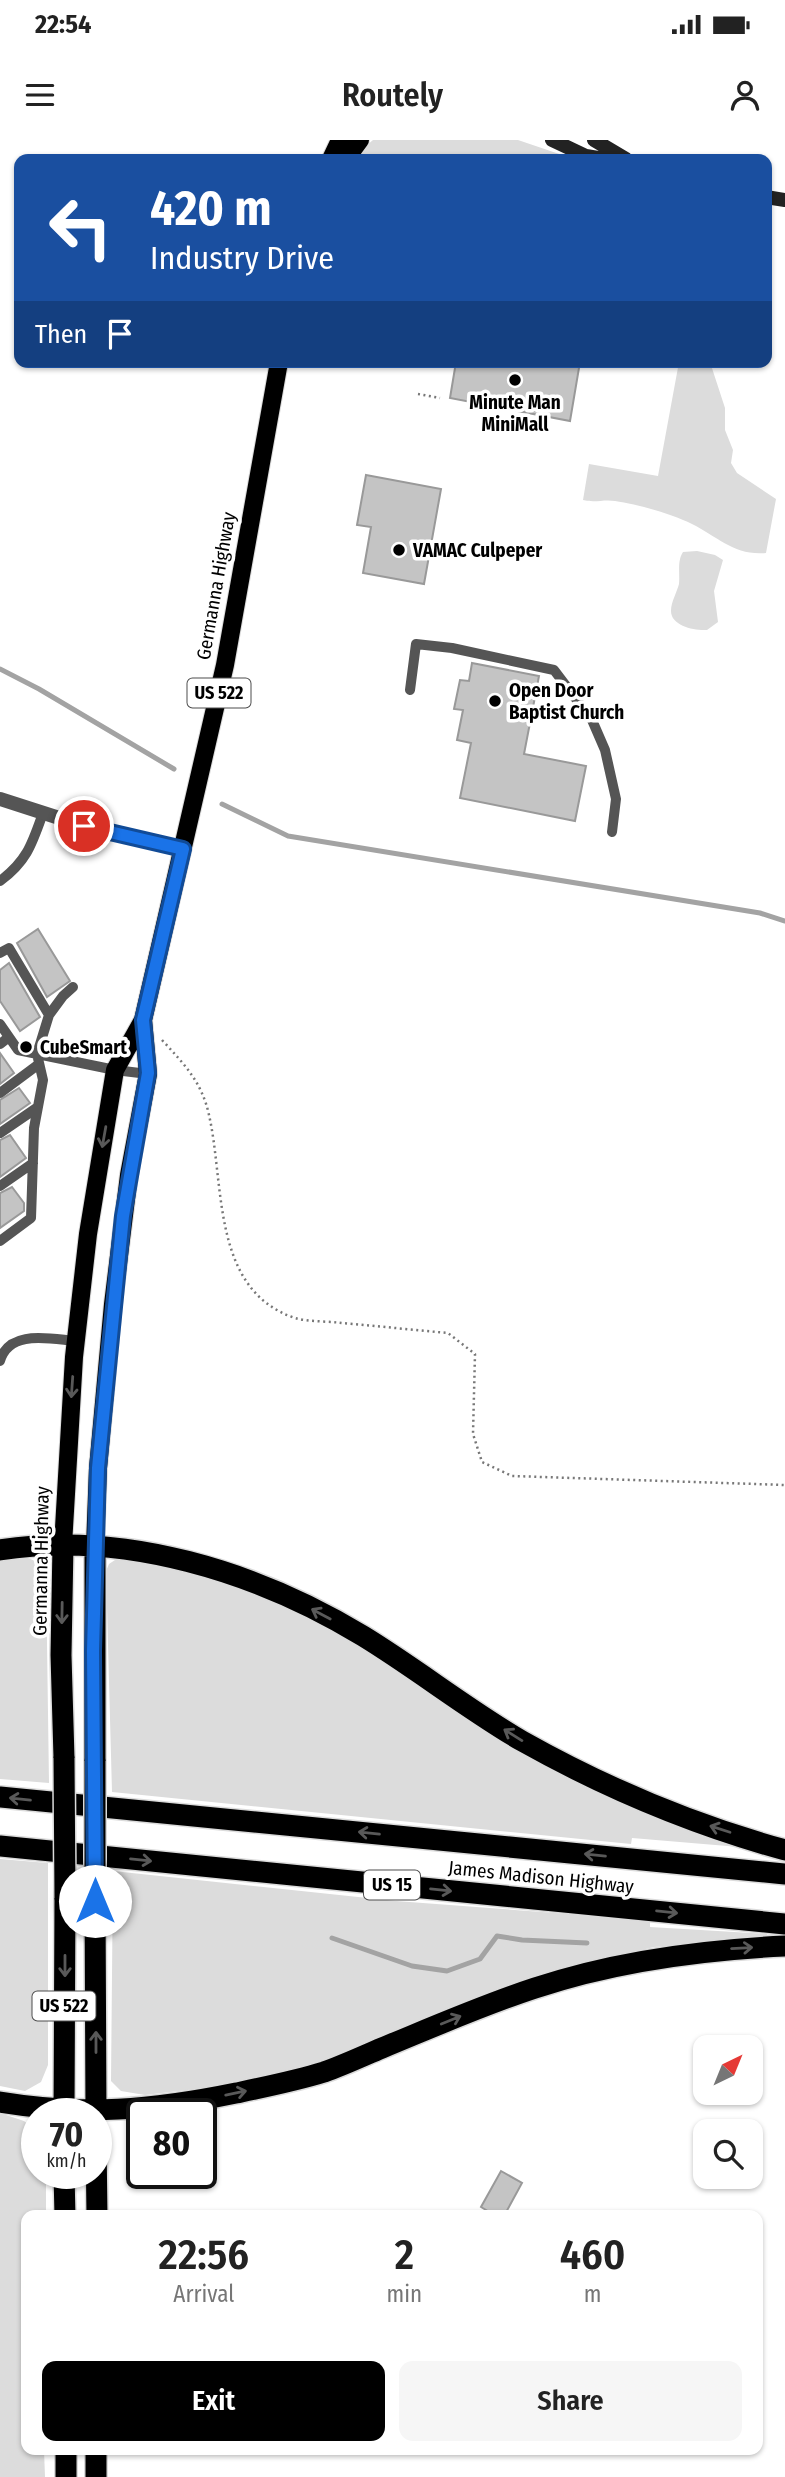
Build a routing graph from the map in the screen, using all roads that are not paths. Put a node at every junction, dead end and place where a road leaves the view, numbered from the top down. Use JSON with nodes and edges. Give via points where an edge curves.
{"nodes":[{"id":1,"x":552,"y":140,"type":"edge"},
{"id":2,"x":594,"y":140,"type":"edge"},
{"id":3,"x":582,"y":154,"type":"edge"},
{"id":4,"x":618,"y":154,"type":"edge"},
{"id":5,"x":278,"y":368,"type":"edge"},
{"id":6,"x":410,"y":690,"type":"dead end"},
{"id":7,"x":0,"y":799,"type":"edge"},
{"id":8,"x":43,"y":813,"type":"junction"},
{"id":9,"x":612,"y":832,"type":"dead end"},
{"id":10,"x":183,"y":849,"type":"junction"},
{"id":11,"x":0,"y":881,"type":"edge"},
{"id":12,"x":0,"y":953,"type":"edge"},
{"id":13,"x":73,"y":987,"type":"dead end"},
{"id":14,"x":49,"y":1016,"type":"junction"},
{"id":15,"x":143,"y":1020,"type":"junction"},
{"id":16,"x":0,"y":1024,"type":"edge"},
{"id":17,"x":5,"y":1041,"type":"edge"},
{"id":18,"x":38,"y":1059,"type":"junction"},
{"id":19,"x":115,"y":1070,"type":"junction"},
{"id":20,"x":148,"y":1073,"type":"junction"},
{"id":21,"x":0,"y":1093,"type":"edge"},
{"id":22,"x":38,"y":1108,"type":"junction"},
{"id":23,"x":0,"y":1133,"type":"edge"},
{"id":24,"x":33,"y":1163,"type":"junction"},
{"id":25,"x":0,"y":1186,"type":"edge"},
{"id":26,"x":0,"y":1241,"type":"edge"},
{"id":27,"x":76,"y":1341,"type":"junction"},
{"id":28,"x":0,"y":1361,"type":"edge"},
{"id":29,"x":63,"y":1545,"type":"junction"},
{"id":30,"x":95,"y":1546,"type":"junction"},
{"id":31,"x":0,"y":1550,"type":"edge"},
{"id":32,"x":0,"y":1797,"type":"edge"},
{"id":33,"x":0,"y":1846,"type":"edge"},
{"id":34,"x":785,"y":1850,"type":"edge"},
{"id":35,"x":785,"y":1874,"type":"edge"},
{"id":36,"x":785,"y":1924,"type":"edge"},
{"id":37,"x":785,"y":1946,"type":"edge"},
{"id":38,"x":64,"y":2098,"type":"edge"},
{"id":39,"x":96,"y":2098,"type":"edge"},
{"id":40,"x":0,"y":2102,"type":"edge"},
{"id":41,"x":21,"y":2105,"type":"edge"},
{"id":42,"x":112,"y":2111,"type":"edge"},
{"id":43,"x":64,"y":2189,"type":"edge"},
{"id":44,"x":97,"y":2189,"type":"edge"},
{"id":45,"x":65,"y":2210,"type":"edge"},
{"id":46,"x":97,"y":2210,"type":"edge"},
{"id":47,"x":66,"y":2455,"type":"edge"},
{"id":48,"x":96,"y":2455,"type":"edge"},
{"id":49,"x":66,"y":2477,"type":"edge"},
{"id":50,"x":96,"y":2477,"type":"edge"}],
"edges":[{"from":1,"to":3,"type":"street"},
{"from":2,"to":4,"type":"street"},
{"from":5,"to":10,"type":"main road","name":"Germanna Highway","number":"US 522","via":[[225,665]]},
{"from":6,"to":9,"type":"lane","via":[[416,644],[554,670],[592,720],[605,750],[616,799]]},
{"from":7,"to":8,"type":"street"},
{"from":8,"to":10,"type":"street"},
{"from":8,"to":11,"type":"lane","via":[[19,866]]},
{"from":10,"to":15,"type":"main road","name":"Germanna Highway","number":"US 522"},
{"from":12,"to":14,"type":"lane","via":[[9,948]]},
{"from":13,"to":14,"type":"lane"},
{"from":14,"to":18,"type":"lane"},
{"from":15,"to":19,"type":"main road","name":"Germanna Highway","number":"US 522"},
{"from":15,"to":20,"type":"main road","name":"Germanna Highway","number":"US 522"},
{"from":16,"to":17,"type":"lane"},
{"from":17,"to":18,"type":"lane"},
{"from":18,"to":19,"type":"lane"},
{"from":18,"to":21,"type":"lane"},
{"from":18,"to":22,"type":"lane","via":[[43,1080]]},
{"from":19,"to":20,"type":"lane"},
{"from":19,"to":27,"type":"main road","name":"Germanna Highway","number":"US 522","one_way":true},
{"from":20,"to":30,"type":"main road","name":"Germanna Highway","number":"US 522","via":[[116,1279]]},
{"from":22,"to":23,"type":"lane"},
{"from":22,"to":24,"type":"lane"},
{"from":24,"to":25,"type":"lane"},
{"from":24,"to":26,"type":"lane","via":[[31,1218]]},
{"from":27,"to":28,"type":"lane","via":[[22,1339],[9,1345]]},
{"from":27,"to":29,"type":"main road","name":"Germanna Highway","number":"US 522","one_way":true},
{"from":29,"to":30,"type":"highway"},
{"from":29,"to":31,"type":"highway"},
{"from":29,"to":38,"type":"highway","name":"Germanna Highway","number":"US 522","one_way":true,"bridge":true},
{"from":34,"to":30,"type":"highway","one_way":true,"via":[[704,1824],[522,1741],[314,1609],[182,1561]]},
{"from":39,"to":30,"type":"highway","name":"Germanna Highway","number":"US 522","one_way":true,"bridge":true},
{"from":35,"to":32,"type":"highway","name":"James Madison Highway","one_way":true},
{"from":33,"to":36,"type":"highway","name":"James Madison Highway","number":"US 15","one_way":true},
{"from":42,"to":37,"type":"highway","one_way":true,"via":[[188,2103],[324,2071],[484,2006],[592,1972],[669,1956]]},
{"from":40,"to":41,"type":"highway"},
{"from":43,"to":45,"type":"highway"},
{"from":44,"to":46,"type":"highway"},
{"from":47,"to":49,"type":"highway"},
{"from":48,"to":50,"type":"highway"}]}
